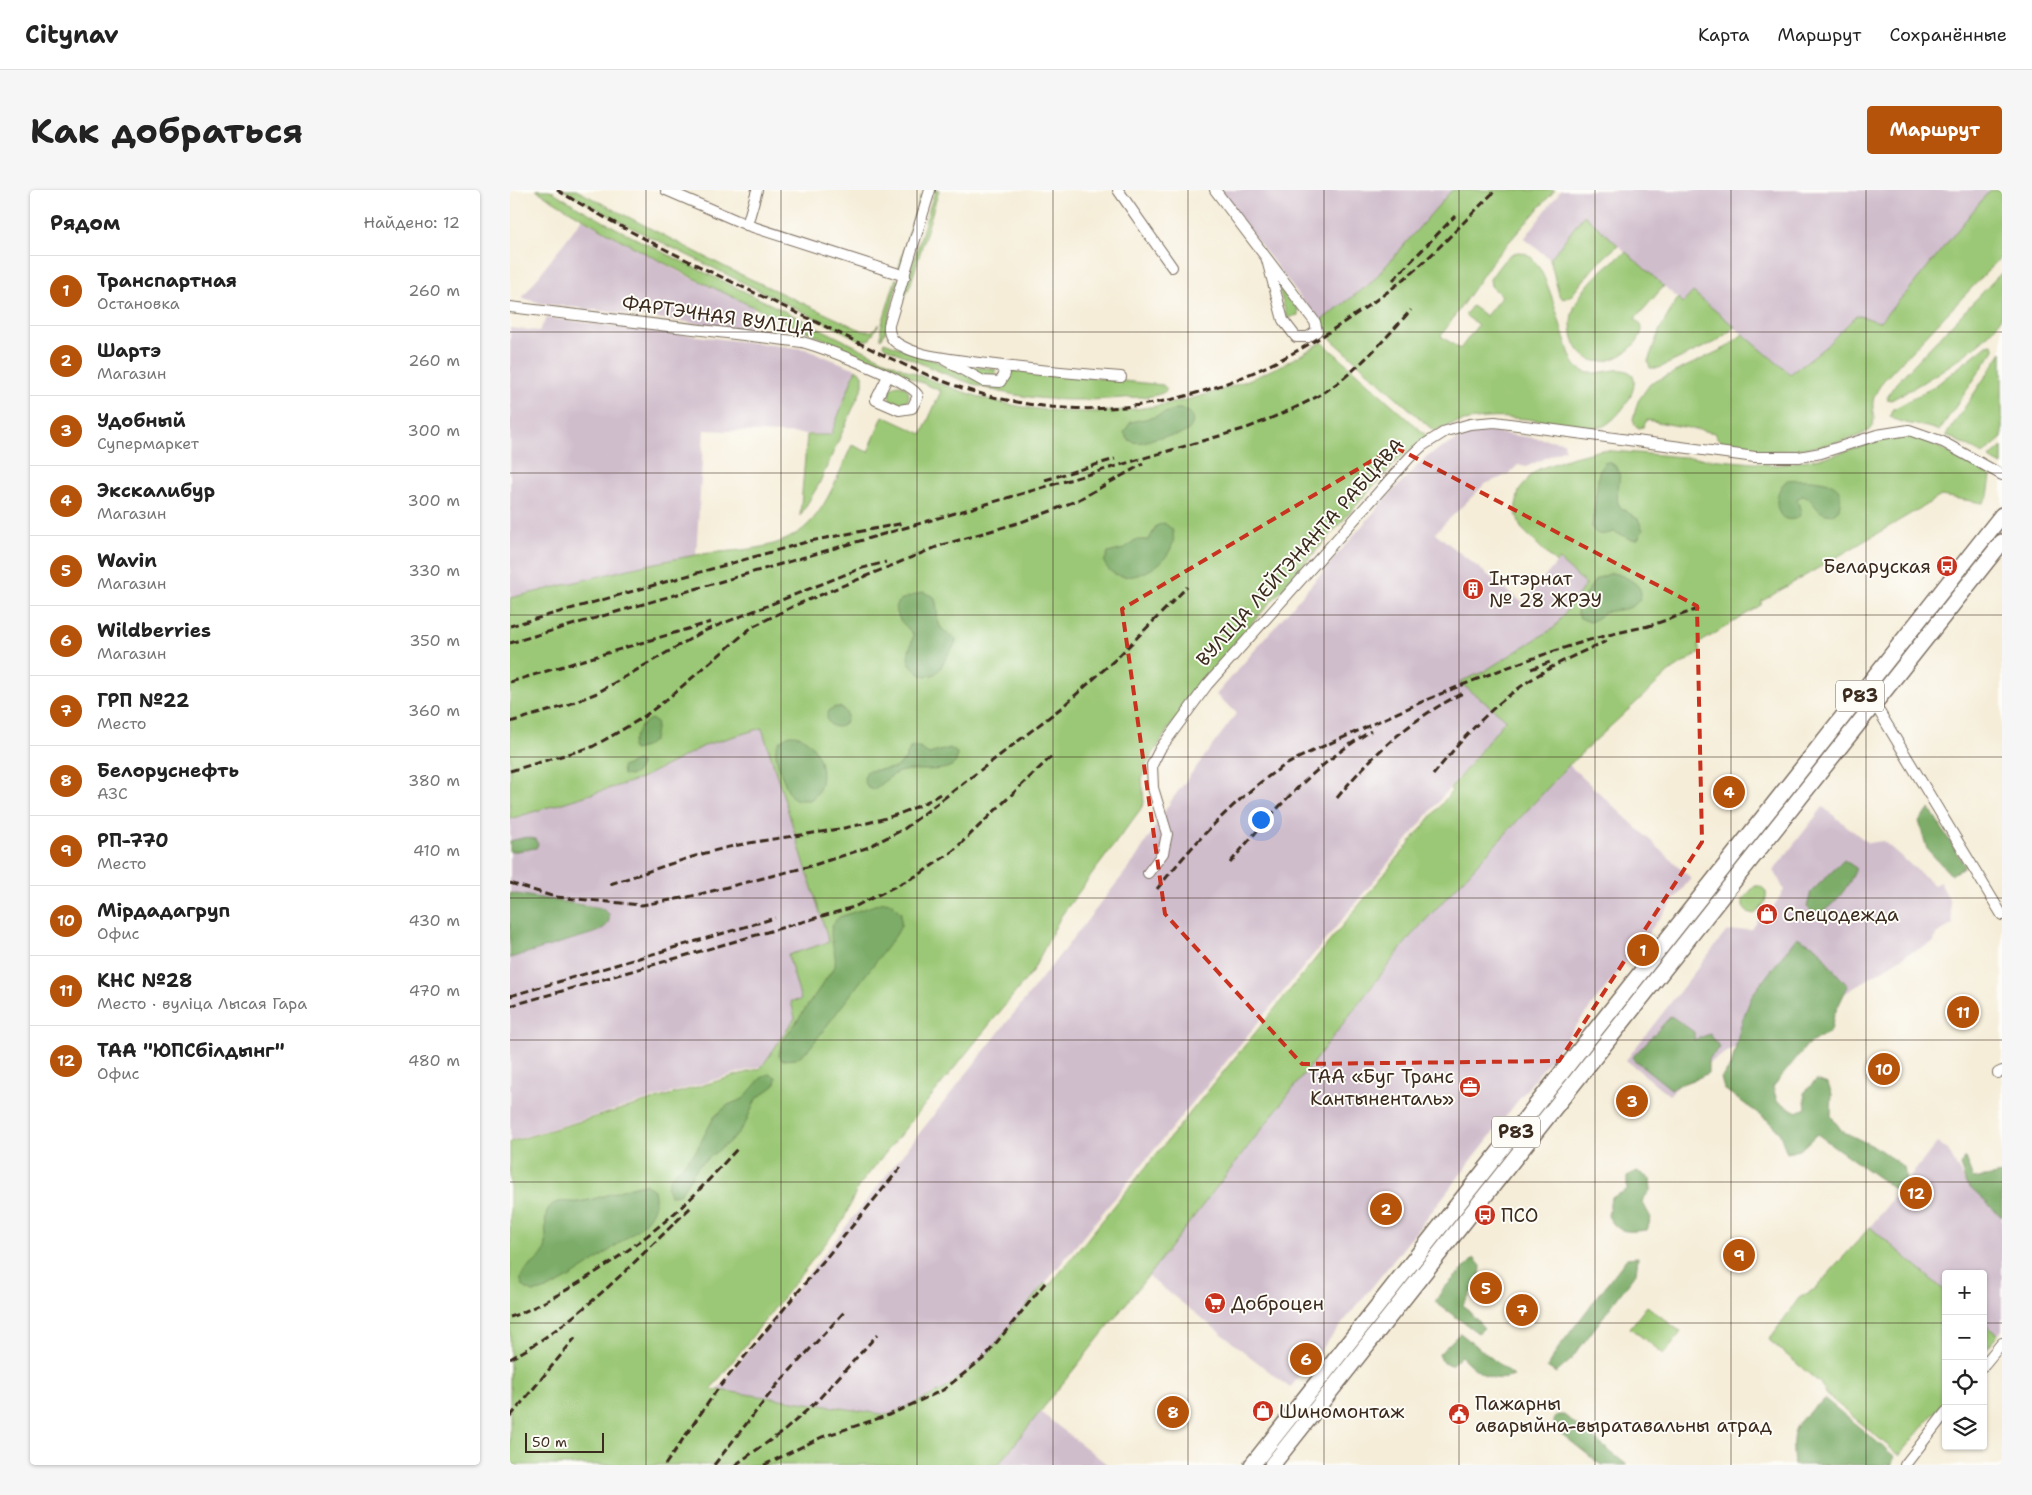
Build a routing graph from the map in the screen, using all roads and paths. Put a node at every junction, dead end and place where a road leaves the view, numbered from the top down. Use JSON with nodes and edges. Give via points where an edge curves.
{"nodes":[{"id":1,"x":666,"y":190,"type":"edge"},
{"id":2,"x":757,"y":190,"type":"edge"},
{"id":3,"x":930,"y":190,"type":"edge"},
{"id":4,"x":1118,"y":190,"type":"edge"},
{"id":5,"x":1215,"y":190,"type":"edge"},
{"id":6,"x":747,"y":225,"type":"junction"},
{"id":7,"x":1267,"y":260,"type":"junction"},
{"id":8,"x":1172,"y":267,"type":"dead end"},
{"id":9,"x":905,"y":276,"type":"junction"},
{"id":10,"x":510,"y":307,"type":"edge"},
{"id":11,"x":938,"y":357,"type":"junction"},
{"id":12,"x":1001,"y":367,"type":"junction"},
{"id":13,"x":888,"y":376,"type":"junction"},
{"id":14,"x":1121,"y":377,"type":"dead end"},
{"id":15,"x":2002,"y":475,"type":"edge"},
{"id":16,"x":2002,"y":515,"type":"edge"},
{"id":17,"x":2002,"y":542,"type":"edge"},
{"id":18,"x":1874,"y":702,"type":"junction"},
{"id":19,"x":1148,"y":873,"type":"dead end"},
{"id":20,"x":2002,"y":914,"type":"edge"},
{"id":21,"x":2002,"y":1343,"type":"edge"},
{"id":22,"x":1987,"y":1361,"type":"edge"},
{"id":23,"x":1942,"y":1417,"type":"edge"},
{"id":24,"x":1252,"y":1465,"type":"edge"},
{"id":25,"x":1272,"y":1465,"type":"edge"},
{"id":26,"x":1905,"y":1465,"type":"edge"}],
"edges":[{"from":1,"to":6,"type":"street"},
{"from":2,"to":6,"type":"street"},
{"from":3,"to":9,"type":"street"},
{"from":4,"to":8,"type":"street"},
{"from":5,"to":7,"type":"street"},
{"from":6,"to":9,"type":"street"},
{"from":7,"to":7,"type":"street","via":[[1286,325],[1296,337],[1308,338],[1317,331],[1317,326]]},
{"from":9,"to":11,"type":"street","via":[[889,330],[903,347]]},
{"from":10,"to":13,"type":"street","name":"ФАРТЭЧНАЯ ВУЛІЦА","via":[[802,342]]},
{"from":11,"to":12,"type":"street"},
{"from":11,"to":12,"type":"street","via":[[990,383],[1003,379]]},
{"from":12,"to":14,"type":"street"},
{"from":13,"to":13,"type":"street","name":"ФАРТЭЧНАЯ ВУЛІЦА","via":[[914,389],[918,396],[915,405],[903,410],[876,400]]},
{"from":15,"to":19,"type":"street","name":"ВУЛІЦА ЛЕЙТЭНАНТА РАБЦАВА","via":[[1943,442],[1909,430],[1877,434],[1821,453],[1777,458],[1729,455],[1505,423],[1470,424],[1446,432],[1422,446],[1387,480],[1220,669],[1160,749],[1152,765],[1152,781],[1167,834],[1162,853]]},
{"from":16,"to":24,"type":"highway","number":"Р83"},
{"from":17,"to":18,"type":"highway","number":"Р83"},
{"from":18,"to":20,"type":"street"},
{"from":18,"to":25,"type":"highway","number":"Р83"},
{"from":21,"to":22,"type":"street"},
{"from":23,"to":26,"type":"street"}]}
